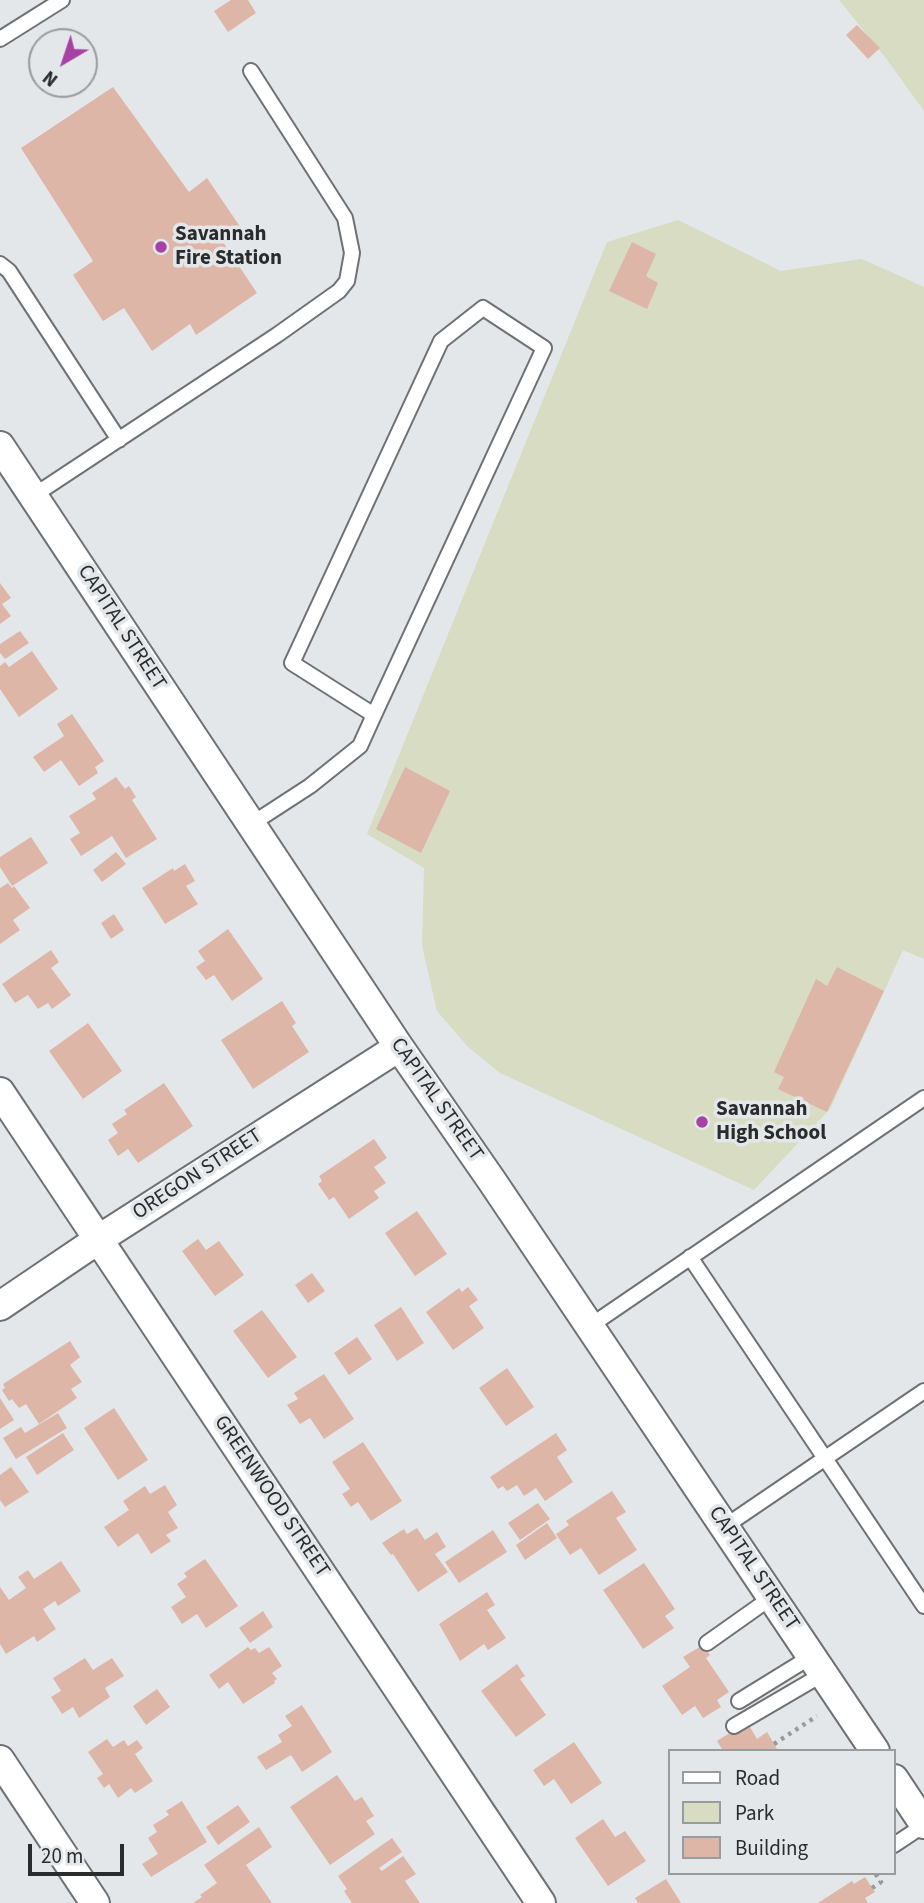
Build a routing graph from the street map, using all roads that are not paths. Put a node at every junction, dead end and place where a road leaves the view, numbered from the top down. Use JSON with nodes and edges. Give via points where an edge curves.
{"nodes":[{"id":1,"x":62,"y":0,"type":"edge"},
{"id":2,"x":0,"y":39,"type":"edge"},
{"id":3,"x":251,"y":71,"type":"dead end"},
{"id":4,"x":0,"y":264,"type":"edge"},
{"id":5,"x":119,"y":440,"type":"junction"},
{"id":6,"x":0,"y":446,"type":"edge"},
{"id":7,"x":33,"y":496,"type":"junction"},
{"id":8,"x":374,"y":715,"type":"junction"},
{"id":9,"x":250,"y":825,"type":"junction"},
{"id":10,"x":399,"y":1047,"type":"junction"},
{"id":11,"x":0,"y":1092,"type":"edge"},
{"id":12,"x":924,"y":1098,"type":"edge"},
{"id":13,"x":99,"y":1239,"type":"junction"},
{"id":14,"x":690,"y":1257,"type":"junction"},
{"id":15,"x":0,"y":1306,"type":"edge"},
{"id":16,"x":590,"y":1326,"type":"junction"},
{"id":17,"x":924,"y":1391,"type":"edge"},
{"id":18,"x":826,"y":1458,"type":"junction"},
{"id":19,"x":724,"y":1527,"type":"junction"},
{"id":20,"x":772,"y":1597,"type":"junction"},
{"id":21,"x":924,"y":1606,"type":"edge"},
{"id":22,"x":707,"y":1643,"type":"dead end"},
{"id":23,"x":818,"y":1665,"type":"junction"},
{"id":24,"x":739,"y":1701,"type":"dead end"},
{"id":25,"x":734,"y":1726,"type":"dead end"},
{"id":26,"x":872,"y":1749,"type":"edge"},
{"id":27,"x":0,"y":1760,"type":"edge"},
{"id":28,"x":896,"y":1782,"type":"edge"},
{"id":29,"x":924,"y":1824,"type":"edge"},
{"id":30,"x":896,"y":1844,"type":"edge"},
{"id":31,"x":95,"y":1903,"type":"edge"},
{"id":32,"x":541,"y":1903,"type":"edge"}],
"edges":[{"from":1,"to":2,"type":"lane"},
{"from":3,"to":5,"type":"lane","via":[[345,218],[352,253],[347,281],[287,328]]},
{"from":4,"to":5,"type":"lane","via":[[9,271]]},
{"from":5,"to":7,"type":"lane"},
{"from":6,"to":7,"type":"street","name":"CAPITAL STREET"},
{"from":7,"to":9,"type":"street","name":"CAPITAL STREET"},
{"from":8,"to":8,"type":"lane","via":[[544,348],[483,308],[441,341],[292,663]]},
{"from":8,"to":9,"type":"lane","via":[[360,746]]},
{"from":9,"to":10,"type":"street","name":"CAPITAL STREET"},
{"from":10,"to":13,"type":"street","name":"OREGON STREET"},
{"from":10,"to":16,"type":"street","name":"CAPITAL STREET"},
{"from":11,"to":13,"type":"street","name":"GREENWOOD STREET"},
{"from":12,"to":14,"type":"lane"},
{"from":13,"to":15,"type":"street","name":"OREGON STREET"},
{"from":13,"to":32,"type":"street","name":"GREENWOOD STREET"},
{"from":14,"to":16,"type":"lane"},
{"from":14,"to":18,"type":"lane"},
{"from":16,"to":19,"type":"street","name":"CAPITAL STREET"},
{"from":17,"to":18,"type":"lane"},
{"from":18,"to":19,"type":"lane"},
{"from":18,"to":21,"type":"lane"},
{"from":19,"to":20,"type":"street","name":"CAPITAL STREET"},
{"from":20,"to":22,"type":"lane"},
{"from":20,"to":23,"type":"street","name":"CAPITAL STREET"},
{"from":23,"to":24,"type":"lane"},
{"from":23,"to":25,"type":"lane"},
{"from":23,"to":26,"type":"street","name":"CAPITAL STREET"},
{"from":27,"to":31,"type":"street"},
{"from":28,"to":29,"type":"street"},
{"from":29,"to":30,"type":"lane"}]}
